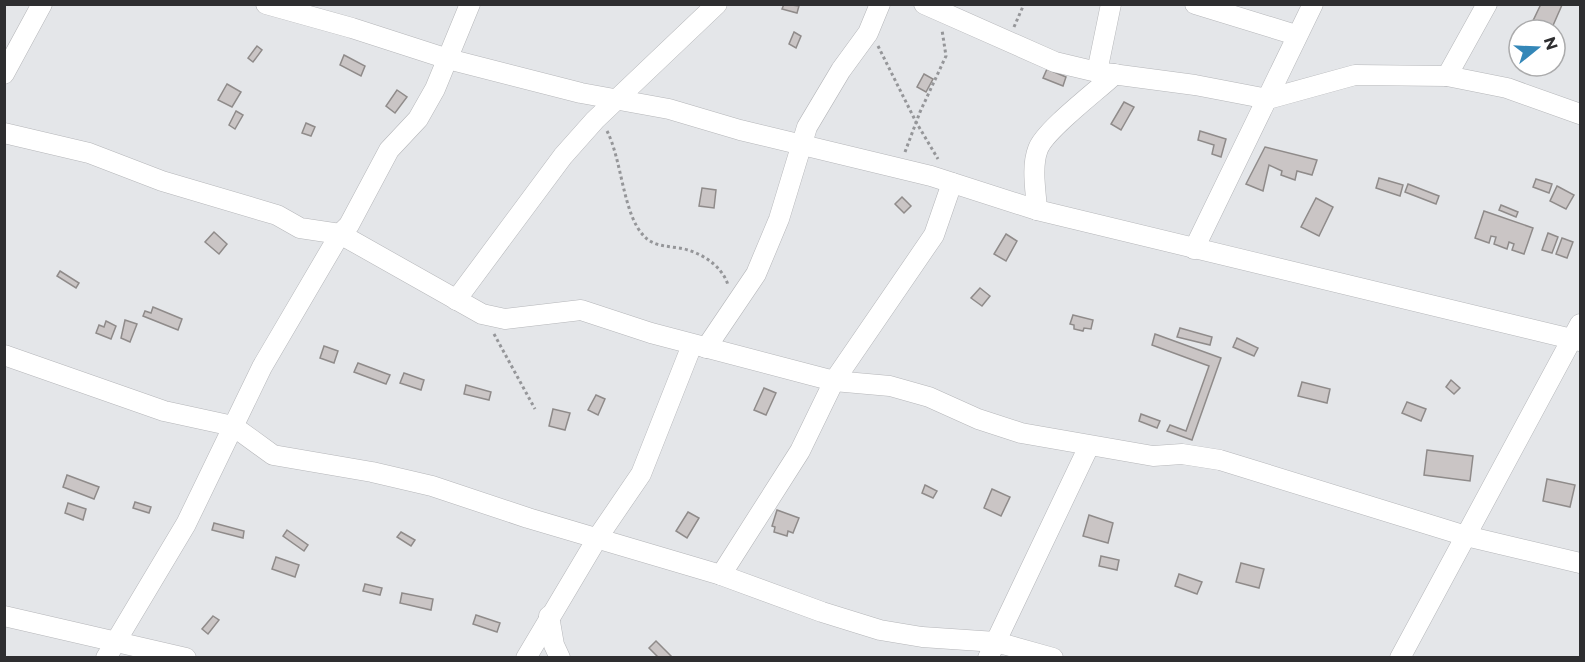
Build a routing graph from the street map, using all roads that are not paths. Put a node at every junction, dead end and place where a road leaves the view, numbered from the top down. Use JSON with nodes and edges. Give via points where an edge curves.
{"nodes":[{"id":1,"x":42,"y":4,"type":"edge"},
{"id":2,"x":266,"y":4,"type":"edge"},
{"id":3,"x":470,"y":4,"type":"edge"},
{"id":4,"x":717,"y":4,"type":"edge"},
{"id":5,"x":880,"y":4,"type":"edge"},
{"id":6,"x":1195,"y":4,"type":"edge"},
{"id":7,"x":1313,"y":4,"type":"edge"},
{"id":8,"x":1487,"y":4,"type":"edge"},
{"id":9,"x":1111,"y":5,"type":"edge"},
{"id":10,"x":931,"y":8,"type":"edge"},
{"id":11,"x":1296,"y":35,"type":"junction"},
{"id":12,"x":448,"y":59,"type":"junction"},
{"id":13,"x":1106,"y":73,"type":"junction"},
{"id":14,"x":4,"y":74,"type":"edge"},
{"id":15,"x":1448,"y":76,"type":"junction"},
{"id":16,"x":581,"y":93,"type":"junction"},
{"id":17,"x":619,"y":98,"type":"junction"},
{"id":18,"x":1268,"y":99,"type":"junction"},
{"id":19,"x":1581,"y":114,"type":"edge"},
{"id":20,"x":597,"y":118,"type":"junction"},
{"id":21,"x":4,"y":133,"type":"edge"},
{"id":22,"x":802,"y":144,"type":"junction"},
{"id":23,"x":952,"y":183,"type":"junction"},
{"id":24,"x":1037,"y":210,"type":"junction"},
{"id":25,"x":340,"y":234,"type":"junction"},
{"id":26,"x":1194,"y":249,"type":"junction"},
{"id":27,"x":456,"y":300,"type":"junction"},
{"id":28,"x":1578,"y":334,"type":"edge"},
{"id":29,"x":699,"y":346,"type":"junction"},
{"id":30,"x":4,"y":355,"type":"edge"},
{"id":31,"x":834,"y":381,"type":"junction"},
{"id":32,"x":232,"y":426,"type":"junction"},
{"id":33,"x":1089,"y":446,"type":"junction"},
{"id":34,"x":1466,"y":536,"type":"junction"},
{"id":35,"x":598,"y":537,"type":"junction"},
{"id":36,"x":1581,"y":563,"type":"edge"},
{"id":37,"x":721,"y":574,"type":"junction"},
{"id":38,"x":4,"y":616,"type":"edge"},
{"id":39,"x":549,"y":616,"type":"junction"},
{"id":40,"x":116,"y":640,"type":"junction"},
{"id":41,"x":992,"y":650,"type":"edge"},
{"id":42,"x":106,"y":657,"type":"edge"},
{"id":43,"x":186,"y":657,"type":"edge"},
{"id":44,"x":526,"y":657,"type":"edge"},
{"id":45,"x":560,"y":657,"type":"edge"},
{"id":46,"x":1053,"y":657,"type":"edge"},
{"id":47,"x":1400,"y":657,"type":"edge"}],
"edges":[{"from":1,"to":14,"type":"street"},
{"from":2,"to":12,"type":"street"},
{"from":3,"to":12,"type":"street"},
{"from":4,"to":17,"type":"street"},
{"from":5,"to":22,"type":"street","via":[[868,33],[819,105]]},
{"from":6,"to":11,"type":"street"},
{"from":7,"to":11,"type":"street"},
{"from":8,"to":15,"type":"street"},
{"from":9,"to":13,"type":"street"},
{"from":10,"to":13,"type":"street","via":[[1055,62]]},
{"from":11,"to":18,"type":"street"},
{"from":12,"to":16,"type":"street"},
{"from":12,"to":25,"type":"street","via":[[418,119],[389,150],[349,225]]},
{"from":13,"to":18,"type":"street"},
{"from":13,"to":24,"type":"street","via":[[1046,134],[1037,151]]},
{"from":15,"to":18,"type":"street","via":[[1355,75]]},
{"from":15,"to":19,"type":"street","via":[[1507,88]]},
{"from":16,"to":17,"type":"street"},
{"from":16,"to":20,"type":"street"},
{"from":17,"to":20,"type":"street"},
{"from":17,"to":22,"type":"street"},
{"from":18,"to":26,"type":"street"},
{"from":20,"to":27,"type":"street","via":[[563,156]]},
{"from":21,"to":25,"type":"street","via":[[89,153],[162,181],[277,215],[300,228]]},
{"from":22,"to":23,"type":"street"},
{"from":22,"to":29,"type":"street","via":[[779,219],[756,274],[735,306]]},
{"from":23,"to":24,"type":"street"},
{"from":23,"to":31,"type":"street","via":[[934,235]]},
{"from":24,"to":26,"type":"street"},
{"from":25,"to":27,"type":"street"},
{"from":25,"to":32,"type":"street","via":[[261,368]]},
{"from":26,"to":28,"type":"street"},
{"from":27,"to":29,"type":"street","via":[[482,314],[505,319],[581,310]]},
{"from":28,"to":34,"type":"street"},
{"from":29,"to":31,"type":"street"},
{"from":29,"to":35,"type":"street","via":[[641,474]]},
{"from":30,"to":32,"type":"street","via":[[164,411]]},
{"from":31,"to":33,"type":"street","via":[[890,386],[1021,433]]},
{"from":31,"to":37,"type":"street","via":[[800,451]]},
{"from":32,"to":35,"type":"street","via":[[273,455],[432,486]]},
{"from":32,"to":40,"type":"street","via":[[186,524]]},
{"from":33,"to":34,"type":"street","via":[[1153,456],[1182,454],[1220,460]]},
{"from":33,"to":41,"type":"street"},
{"from":34,"to":36,"type":"street"},
{"from":34,"to":47,"type":"street"},
{"from":35,"to":37,"type":"street"},
{"from":35,"to":39,"type":"street"},
{"from":37,"to":41,"type":"street","via":[[880,630]]},
{"from":38,"to":40,"type":"street"},
{"from":39,"to":44,"type":"street"},
{"from":39,"to":45,"type":"street"},
{"from":40,"to":42,"type":"street"},
{"from":40,"to":43,"type":"street"},
{"from":41,"to":46,"type":"street"}]}
